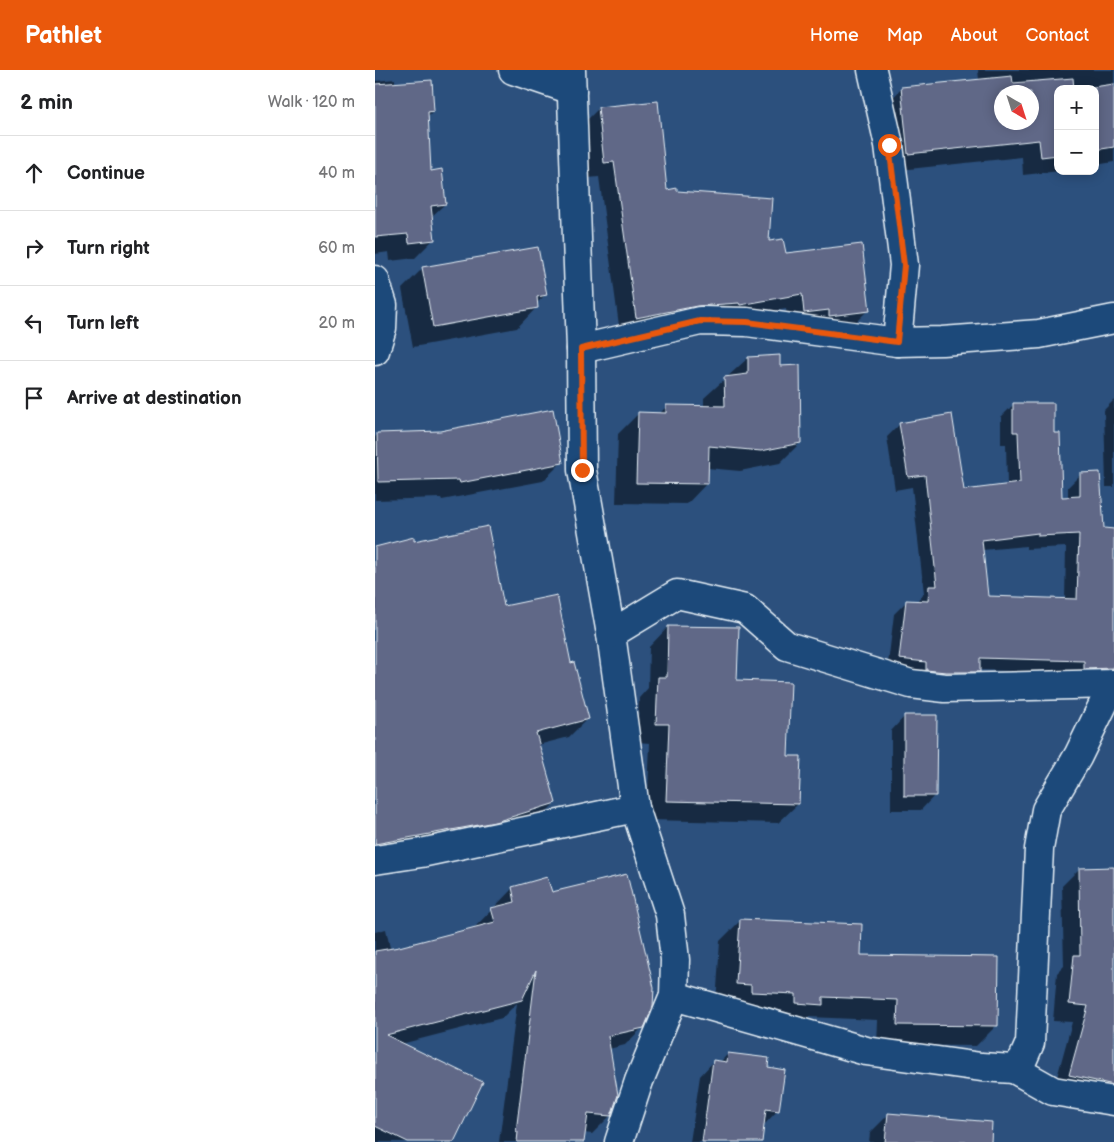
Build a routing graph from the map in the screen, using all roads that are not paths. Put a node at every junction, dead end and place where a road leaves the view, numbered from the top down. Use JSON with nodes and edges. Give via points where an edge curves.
{"nodes":[{"id":1,"x":513,"y":70,"type":"edge"},
{"id":2,"x":872,"y":70,"type":"edge"},
{"id":3,"x":571,"y":80,"type":"edge"},
{"id":4,"x":375,"y":280,"type":"edge"},
{"id":5,"x":1114,"y":318,"type":"edge"},
{"id":6,"x":897,"y":342,"type":"junction"},
{"id":7,"x":581,"y":349,"type":"junction"},
{"id":8,"x":375,"y":351,"type":"edge"},
{"id":9,"x":611,"y":634,"type":"junction"},
{"id":10,"x":1114,"y":684,"type":"edge"},
{"id":11,"x":635,"y":808,"type":"junction"},
{"id":12,"x":375,"y":860,"type":"edge"},
{"id":13,"x":674,"y":996,"type":"junction"},
{"id":14,"x":1014,"y":1069,"type":"junction"},
{"id":15,"x":1114,"y":1101,"type":"edge"},
{"id":16,"x":619,"y":1142,"type":"edge"}],
"edges":[{"from":1,"to":3,"type":"street"},
{"from":2,"to":6,"type":"street","via":[[889,145],[904,265]]},
{"from":3,"to":7,"type":"street"},
{"from":4,"to":8,"type":"street","via":[[383,305],[382,328]]},
{"from":5,"to":6,"type":"street","via":[[1039,334]]},
{"from":6,"to":7,"type":"street","via":[[747,322],[700,321]]},
{"from":7,"to":9,"type":"street","via":[[582,470]]},
{"from":9,"to":10,"type":"street","via":[[677,594],[745,608],[787,646],[911,684],[945,688]]},
{"from":9,"to":11,"type":"street"},
{"from":10,"to":14,"type":"street","via":[[1078,756],[1046,810],[1039,849],[1030,1043]]},
{"from":11,"to":12,"type":"street"},
{"from":11,"to":13,"type":"street","via":[[670,915],[675,960]]},
{"from":13,"to":14,"type":"street","via":[[866,1051]]},
{"from":13,"to":16,"type":"street","via":[[639,1081]]},
{"from":14,"to":15,"type":"street","via":[[1053,1091]]}]}
